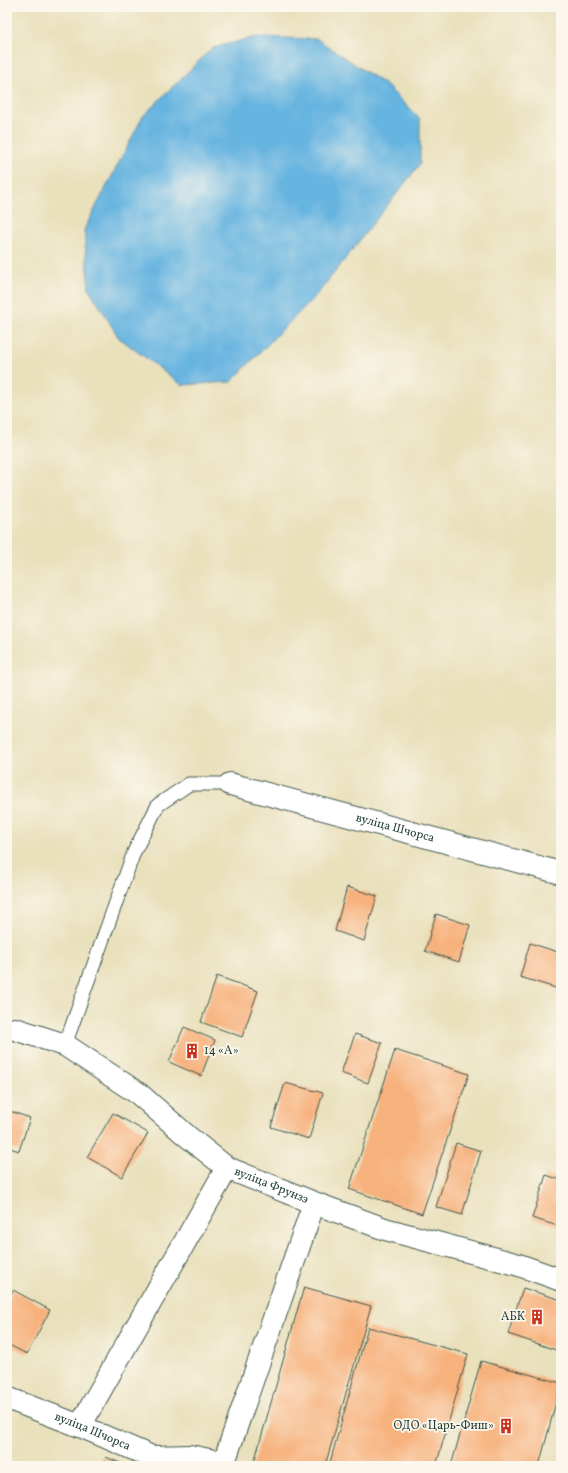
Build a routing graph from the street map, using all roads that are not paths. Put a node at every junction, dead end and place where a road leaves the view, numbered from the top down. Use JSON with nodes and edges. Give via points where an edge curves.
{"nodes":[{"id":1,"x":230,"y":784,"type":"joint"},
{"id":2,"x":561,"y":873,"type":"edge"},
{"id":3,"x":15,"y":1029,"type":"dead end"},
{"id":4,"x":65,"y":1045,"type":"junction"},
{"id":5,"x":227,"y":1168,"type":"junction"},
{"id":6,"x":314,"y":1203,"type":"junction"},
{"id":7,"x":561,"y":1280,"type":"edge"},
{"id":8,"x":7,"y":1398,"type":"edge"},
{"id":9,"x":80,"y":1426,"type":"junction"},
{"id":10,"x":224,"y":1465,"type":"edge"}],
"edges":[{"from":1,"to":2,"type":"street","name":"вуліца Шчорса"},
{"from":1,"to":4,"type":"lane","via":[[189,784],[158,805],[134,852]]},
{"from":3,"to":4,"type":"street","name":"вуліца Фрунзэ"},
{"from":4,"to":5,"type":"street","name":"вуліца Фрунзэ","via":[[139,1094]]},
{"from":5,"to":6,"type":"street","name":"вуліца Фрунзэ"},
{"from":5,"to":9,"type":"street"},
{"from":6,"to":7,"type":"street","name":"вуліца Фрунзэ","via":[[385,1229]]},
{"from":6,"to":10,"type":"street"},
{"from":8,"to":9,"type":"street","name":"вуліца Шчорса"},
{"from":9,"to":10,"type":"street","name":"вуліца Шчорса","via":[[152,1457],[190,1456],[214,1460]]}]}
